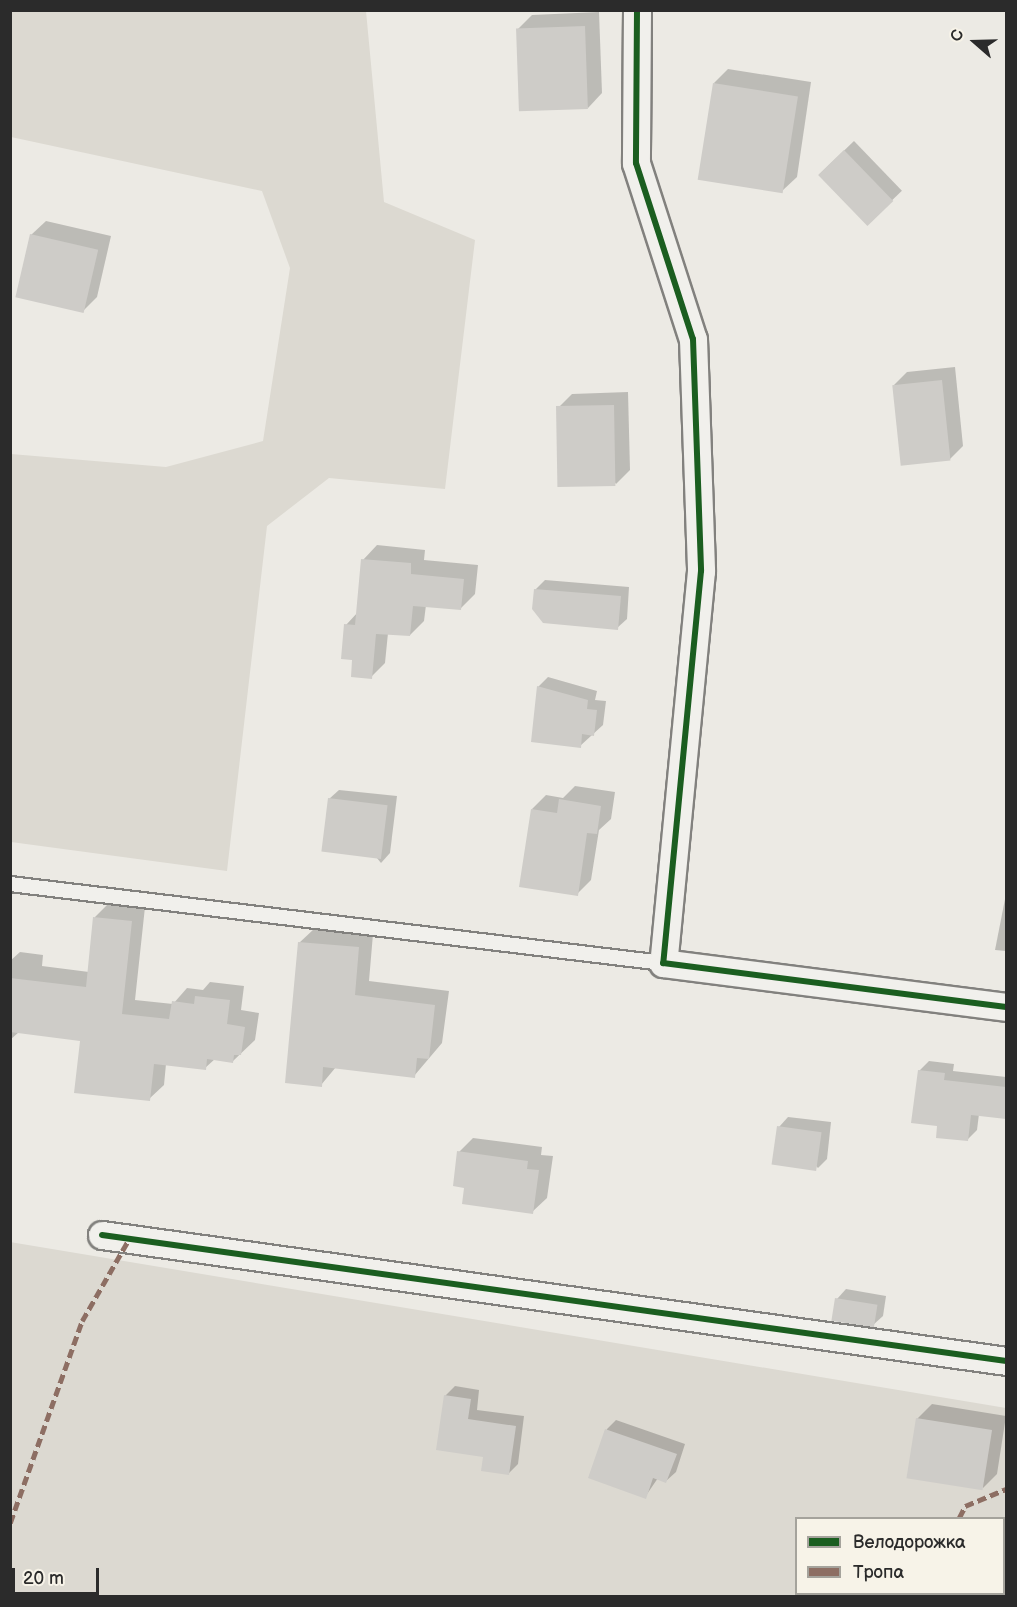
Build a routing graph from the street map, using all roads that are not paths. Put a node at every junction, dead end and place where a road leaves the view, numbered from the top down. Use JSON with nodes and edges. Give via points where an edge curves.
{"nodes":[{"id":1,"x":637,"y":10,"type":"edge"},
{"id":2,"x":10,"y":884,"type":"edge"},
{"id":3,"x":663,"y":963,"type":"junction"},
{"id":4,"x":1006,"y":1007,"type":"edge"},
{"id":5,"x":102,"y":1235,"type":"dead end"},
{"id":6,"x":1006,"y":1360,"type":"edge"}],
"edges":[{"from":1,"to":3,"type":"street","via":[[636,163],[693,339],[701,571]]},
{"from":2,"to":3,"type":"lane"},
{"from":3,"to":4,"type":"street"},
{"from":5,"to":6,"type":"street"}]}
